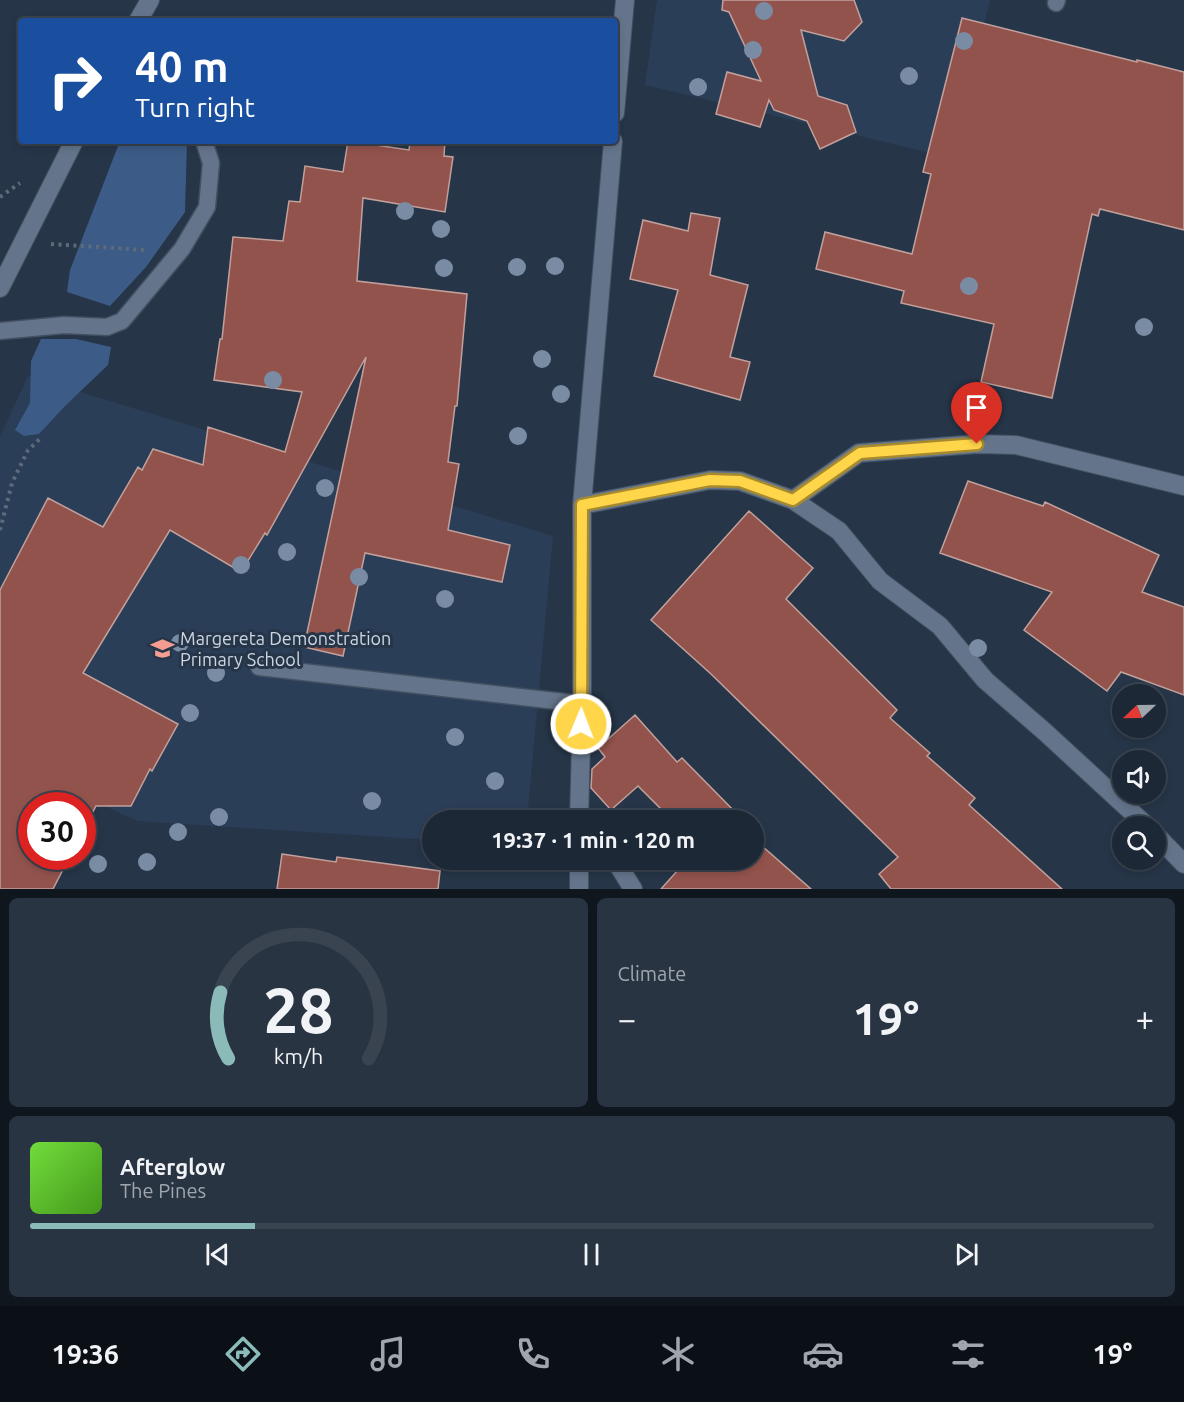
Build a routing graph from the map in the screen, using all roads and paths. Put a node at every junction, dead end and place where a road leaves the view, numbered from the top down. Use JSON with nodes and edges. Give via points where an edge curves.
{"nodes":[{"id":1,"x":150,"y":0,"type":"edge"},
{"id":2,"x":625,"y":0,"type":"edge"},
{"id":3,"x":140,"y":18,"type":"edge"},
{"id":4,"x":618,"y":79,"type":"edge"},
{"id":5,"x":72,"y":144,"type":"edge"},
{"id":6,"x":205,"y":144,"type":"edge"},
{"id":7,"x":613,"y":144,"type":"edge"},
{"id":8,"x":23,"y":242,"type":"junction"},
{"id":9,"x":182,"y":249,"type":"junction"},
{"id":10,"x":0,"y":288,"type":"edge"},
{"id":11,"x":0,"y":331,"type":"edge"},
{"id":12,"x":42,"y":437,"type":"dead end"},
{"id":13,"x":1184,"y":486,"type":"edge"},
{"id":14,"x":793,"y":500,"type":"junction"},
{"id":15,"x":582,"y":505,"type":"junction"},
{"id":16,"x":0,"y":530,"type":"edge"},
{"id":17,"x":259,"y":667,"type":"dead end"},
{"id":18,"x":582,"y":704,"type":"junction"},
{"id":19,"x":579,"y":810,"type":"edge"},
{"id":20,"x":1136,"y":816,"type":"edge"},
{"id":21,"x":1166,"y":845,"type":"edge"},
{"id":22,"x":1184,"y":864,"type":"edge"},
{"id":23,"x":579,"y":870,"type":"edge"},
{"id":24,"x":621,"y":870,"type":"edge"},
{"id":25,"x":579,"y":889,"type":"edge"},
{"id":26,"x":633,"y":889,"type":"edge"}],
"edges":[{"from":1,"to":3,"type":"street"},
{"from":2,"to":4,"type":"street"},
{"from":5,"to":8,"type":"street"},
{"from":6,"to":9,"type":"lane","via":[[211,164],[207,207]]},
{"from":7,"to":15,"type":"street"},
{"from":8,"to":9,"type":"path","via":[[129,250]]},
{"from":8,"to":10,"type":"street"},
{"from":9,"to":11,"type":"lane","via":[[122,321],[107,327],[64,325]]},
{"from":12,"to":16,"type":"path","via":[[28,450],[12,483]]},
{"from":13,"to":14,"type":"street","via":[[1016,445],[977,444],[860,453]]},
{"from":14,"to":15,"type":"street","via":[[740,481],[710,480]]},
{"from":14,"to":20,"type":"street","via":[[839,531],[880,582],[940,626],[985,680]]},
{"from":15,"to":18,"type":"street"},
{"from":17,"to":18,"type":"lane"},
{"from":18,"to":19,"type":"street"},
{"from":21,"to":22,"type":"street"},
{"from":23,"to":25,"type":"street"},
{"from":24,"to":26,"type":"street"}]}
